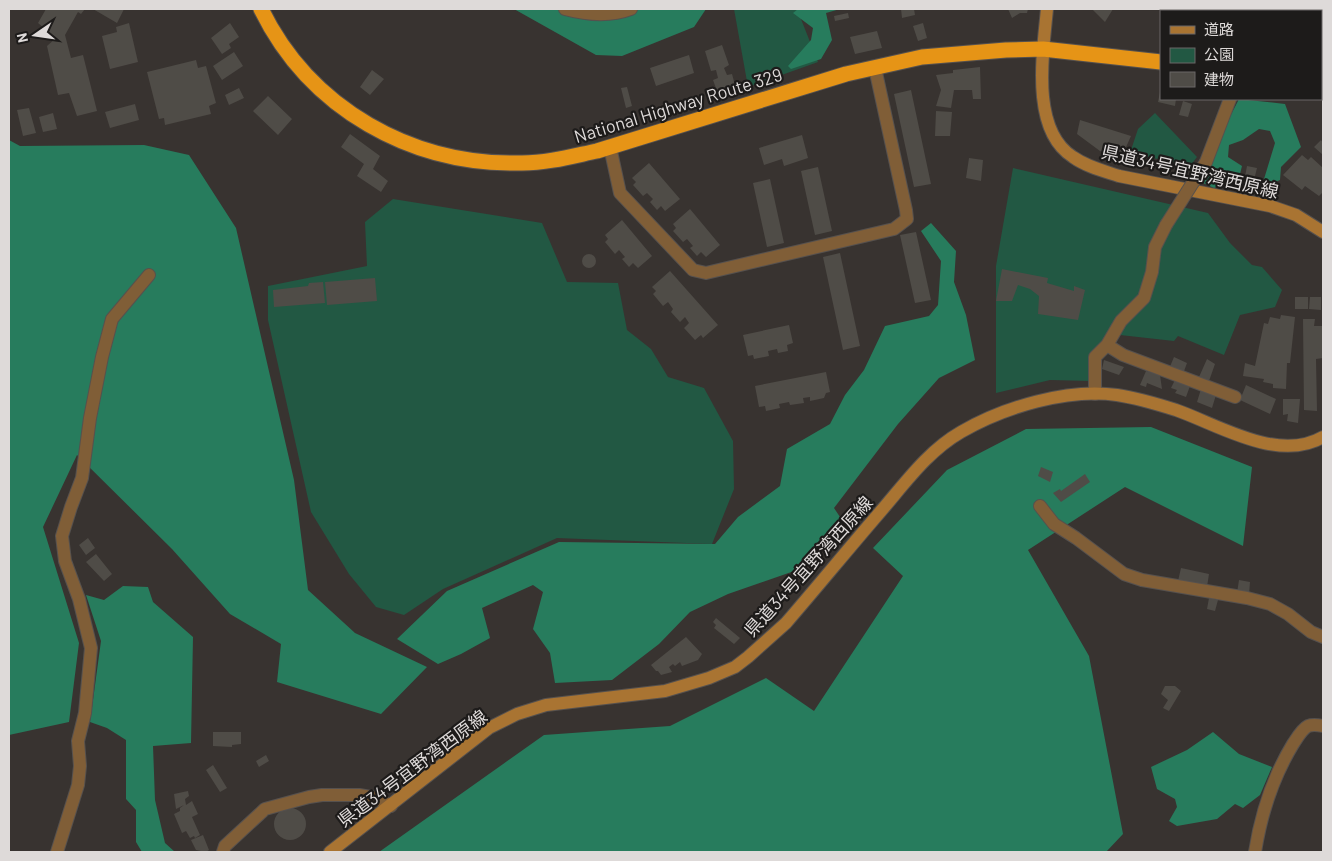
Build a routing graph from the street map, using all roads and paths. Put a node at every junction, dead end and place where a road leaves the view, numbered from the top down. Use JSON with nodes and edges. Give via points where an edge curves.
{"nodes":[{"id":1,"x":260,"y":9,"type":"edge"},
{"id":2,"x":565,"y":9,"type":"edge"},
{"id":3,"x":631,"y":9,"type":"edge"},
{"id":4,"x":1046,"y":9,"type":"edge"},
{"id":5,"x":1043,"y":49,"type":"junction"},
{"id":6,"x":1160,"y":62,"type":"edge"},
{"id":7,"x":875,"y":68,"type":"junction"},
{"id":8,"x":1230,"y":100,"type":"edge"},
{"id":9,"x":610,"y":147,"type":"junction"},
{"id":10,"x":1323,"y":232,"type":"edge"},
{"id":11,"x":149,"y":275,"type":"dead end"},
{"id":12,"x":1107,"y":345,"type":"junction"},
{"id":13,"x":1095,"y":394,"type":"junction"},
{"id":14,"x":1236,"y":397,"type":"dead end"},
{"id":15,"x":1323,"y":437,"type":"edge"},
{"id":16,"x":1040,"y":506,"type":"dead end"},
{"id":17,"x":1323,"y":637,"type":"edge"},
{"id":18,"x":1323,"y":726,"type":"edge"},
{"id":19,"x":390,"y":806,"type":"junction"},
{"id":20,"x":57,"y":852,"type":"edge"},
{"id":21,"x":223,"y":852,"type":"edge"},
{"id":22,"x":330,"y":852,"type":"edge"},
{"id":23,"x":1255,"y":852,"type":"edge"}],
"edges":[{"from":1,"to":9,"type":"highway","name":"National Highway Route 329","via":[[276,37],[311,81],[358,118],[414,147],[466,160],[524,163]]},
{"from":2,"to":3,"type":"street","via":[[607,15]]},
{"from":4,"to":5,"type":"main road","name":"県道34号宜野湾西原線"},
{"from":5,"to":6,"type":"highway","name":"National Highway Route 329"},
{"from":5,"to":7,"type":"highway","name":"National Highway Route 329","via":[[922,57]]},
{"from":5,"to":10,"type":"main road","name":"県道34号宜野湾西原線","via":[[1045,109],[1055,137],[1072,157],[1120,176],[1270,206],[1296,215]]},
{"from":7,"to":9,"type":"highway","name":"National Highway Route 329","via":[[846,74]]},
{"from":7,"to":9,"type":"street","via":[[906,210],[907,219],[894,229],[706,273],[693,270],[620,193]]},
{"from":8,"to":12,"type":"street","bridge":true,"via":[[1206,162],[1155,247],[1144,298],[1121,321]]},
{"from":11,"to":20,"type":"street","via":[[112,319],[90,418],[82,478],[62,536],[65,561],[79,599],[91,648],[85,713],[78,741],[78,785]]},
{"from":12,"to":13,"type":"street","via":[[1095,357]]},
{"from":12,"to":14,"type":"street","via":[[1123,355]]},
{"from":13,"to":15,"type":"main road","name":"県道34号宜野湾西原線","via":[[1144,400],[1234,434],[1280,446],[1307,443]]},
{"from":13,"to":19,"type":"main road","name":"県道34号宜野湾西原線","via":[[1011,409],[962,431],[944,443],[928,456],[786,623],[735,667],[665,691],[546,705],[517,714],[490,728]]},
{"from":16,"to":17,"type":"street","via":[[1054,524],[1124,574],[1270,604]]},
{"from":18,"to":23,"type":"street","via":[[1307,726],[1280,765],[1259,826]]},
{"from":19,"to":21,"type":"street","via":[[376,798],[359,795],[322,795],[265,809],[225,846]]},
{"from":19,"to":22,"type":"main road","name":"県道34号宜野湾西原線"}]}
